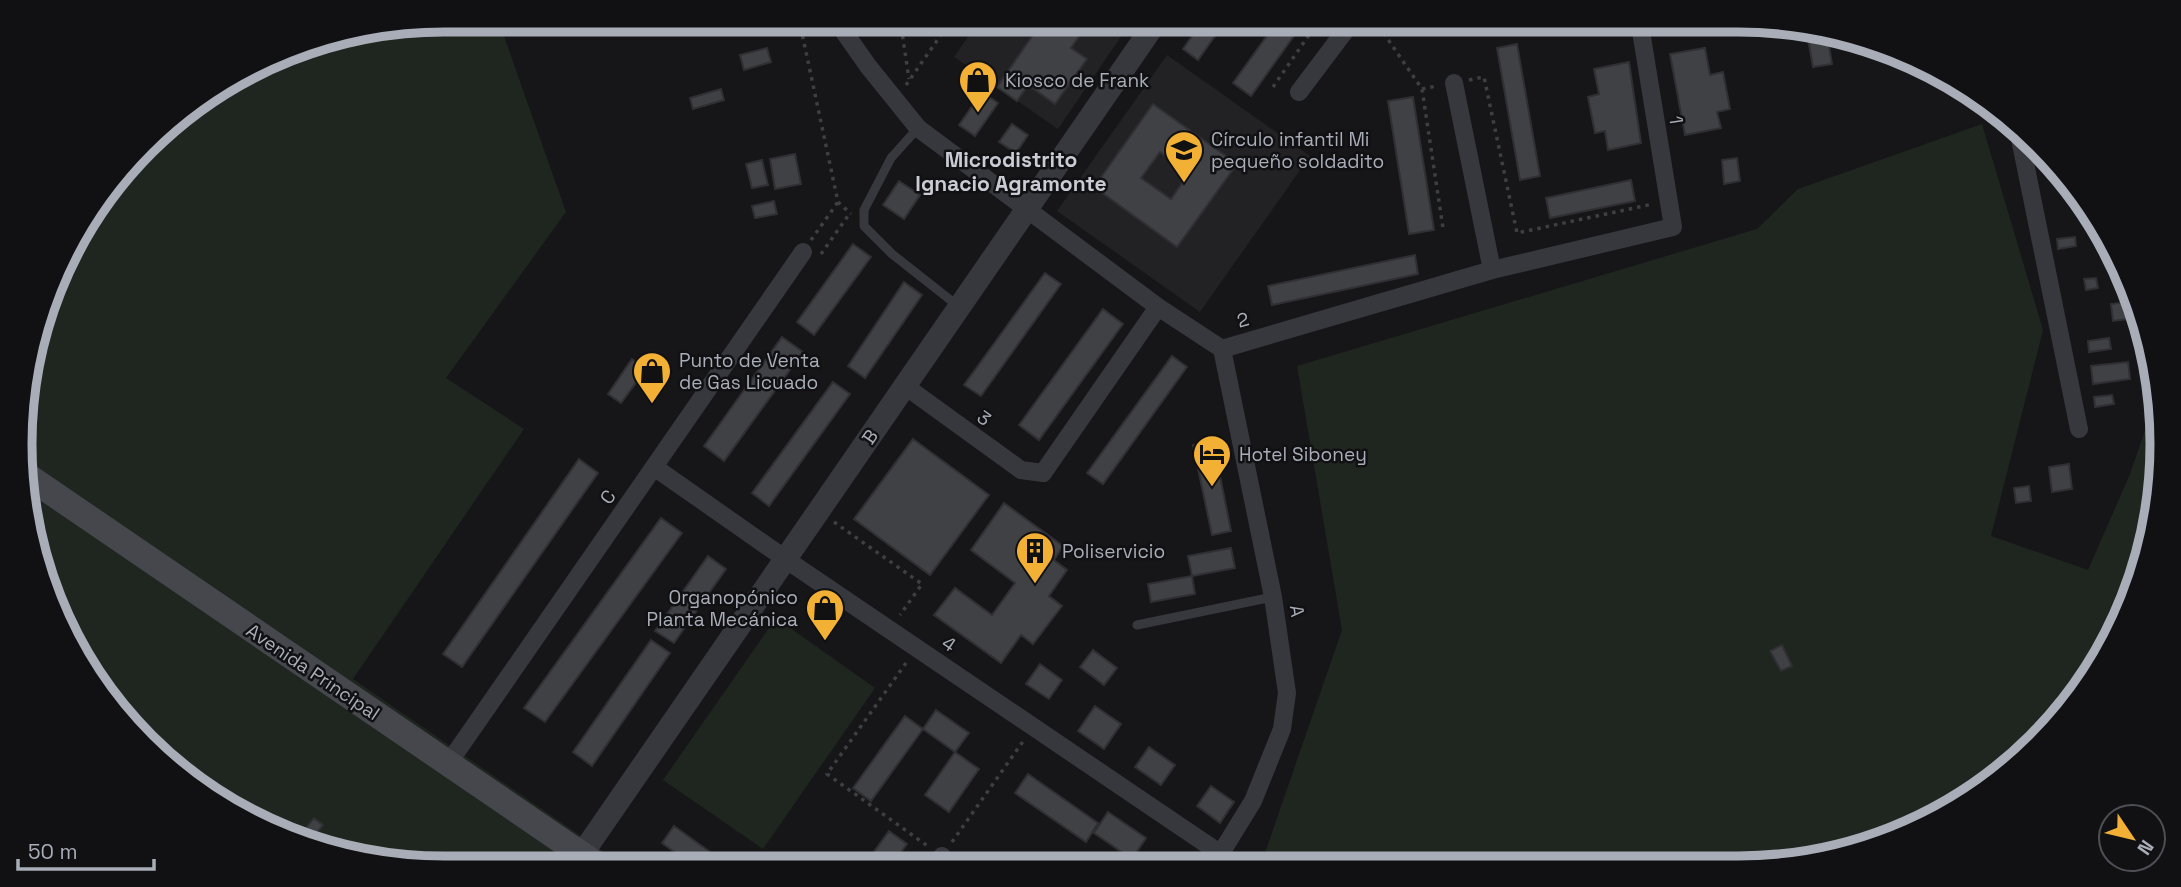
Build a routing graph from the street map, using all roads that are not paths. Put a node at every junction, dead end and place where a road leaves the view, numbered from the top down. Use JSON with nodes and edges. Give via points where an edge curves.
{"nodes":[{"id":1,"x":844,"y":32,"type":"edge"},
{"id":2,"x":1149,"y":32,"type":"edge"},
{"id":3,"x":1344,"y":32,"type":"edge"},
{"id":4,"x":1646,"y":32,"type":"edge"},
{"id":5,"x":1454,"y":83,"type":"road end"},
{"id":6,"x":1299,"y":92,"type":"dead end"},
{"id":7,"x":918,"y":128,"type":"junction"},
{"id":8,"x":2021,"y":145,"type":"edge"},
{"id":9,"x":1027,"y":210,"type":"junction"},
{"id":10,"x":1673,"y":227,"type":"joint"},
{"id":11,"x":803,"y":252,"type":"road end"},
{"id":12,"x":1492,"y":270,"type":"junction"},
{"id":13,"x":959,"y":307,"type":"junction"},
{"id":14,"x":1158,"y":307,"type":"junction"},
{"id":15,"x":1222,"y":349,"type":"junction"},
{"id":16,"x":905,"y":386,"type":"junction"},
{"id":17,"x":2079,"y":429,"type":"dead end"},
{"id":18,"x":654,"y":467,"type":"junction"},
{"id":19,"x":33,"y":480,"type":"edge"},
{"id":20,"x":785,"y":559,"type":"junction"},
{"id":21,"x":1273,"y":597,"type":"junction"},
{"id":22,"x":1137,"y":625,"type":"dead end"},
{"id":23,"x":448,"y":764,"type":"junction"},
{"id":24,"x":578,"y":856,"type":"edge"},
{"id":25,"x":593,"y":856,"type":"edge"},
{"id":26,"x":1211,"y":856,"type":"edge"},
{"id":27,"x":1219,"y":856,"type":"edge"}],
"edges":[{"from":1,"to":7,"type":"street","name":"2"},
{"from":2,"to":9,"type":"street","name":"B"},
{"from":3,"to":6,"type":"street"},
{"from":4,"to":10,"type":"street","name":"1"},
{"from":5,"to":12,"type":"street"},
{"from":7,"to":9,"type":"street","name":"2"},
{"from":7,"to":13,"type":"lane","via":[[891,158],[864,209],[864,226]]},
{"from":8,"to":17,"type":"street"},
{"from":9,"to":13,"type":"street","name":"B"},
{"from":9,"to":14,"type":"street","name":"2"},
{"from":10,"to":12,"type":"street","name":"2"},
{"from":11,"to":18,"type":"street","name":"C"},
{"from":12,"to":15,"type":"street","name":"2"},
{"from":13,"to":16,"type":"street","name":"B"},
{"from":14,"to":15,"type":"street","name":"2"},
{"from":14,"to":16,"type":"street","name":"3","via":[[1043,473],[1021,470]]},
{"from":15,"to":21,"type":"street","name":"A"},
{"from":16,"to":20,"type":"street","name":"B"},
{"from":18,"to":20,"type":"street","name":"4"},
{"from":18,"to":23,"type":"street","name":"C"},
{"from":19,"to":23,"type":"main road","name":"Avenida Principal"},
{"from":20,"to":25,"type":"street","name":"B"},
{"from":20,"to":26,"type":"street","name":"4","via":[[1033,727]]},
{"from":21,"to":22,"type":"lane"},
{"from":21,"to":27,"type":"street","name":"A","via":[[1287,692],[1282,729],[1254,800]]},
{"from":23,"to":24,"type":"main road","name":"Avenida Principal"}]}
